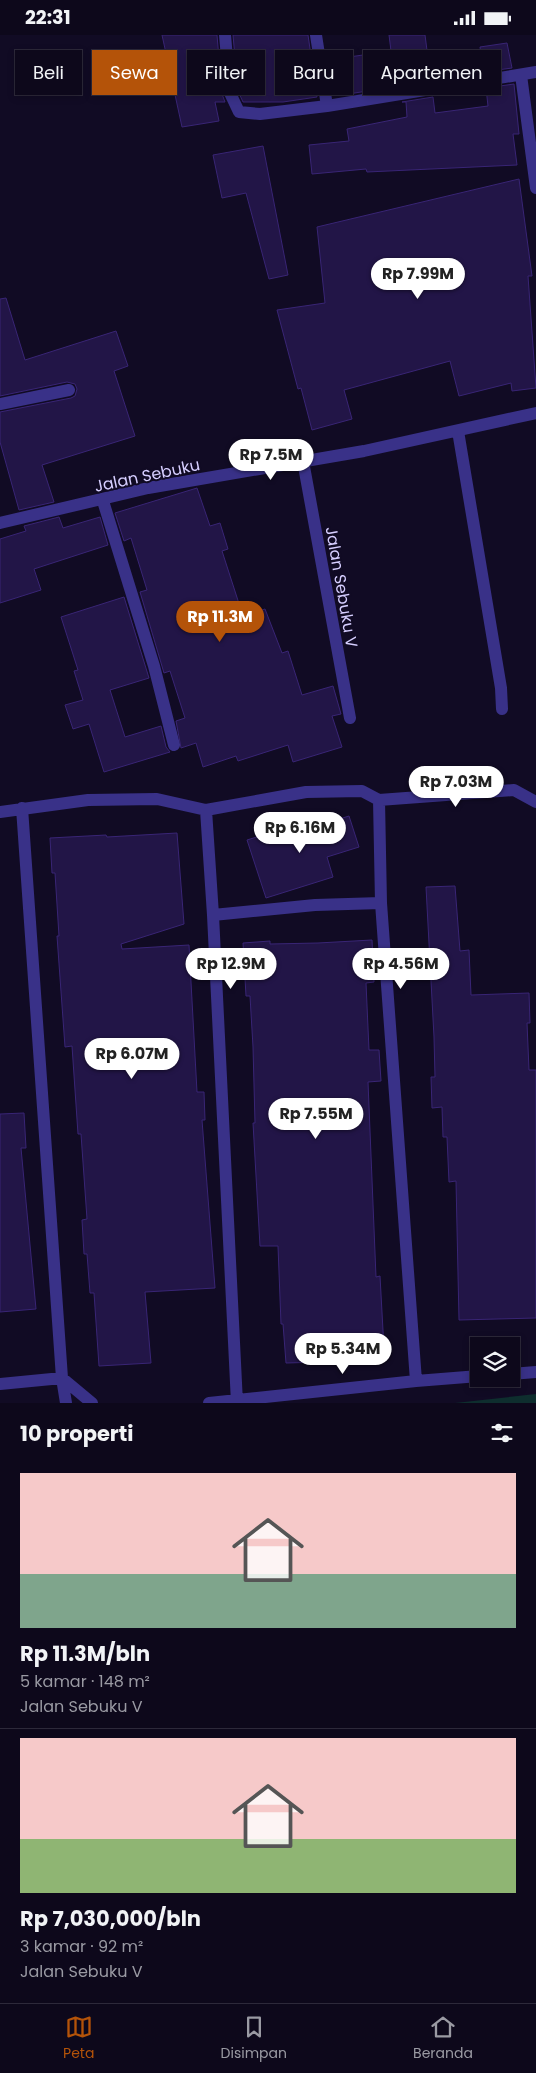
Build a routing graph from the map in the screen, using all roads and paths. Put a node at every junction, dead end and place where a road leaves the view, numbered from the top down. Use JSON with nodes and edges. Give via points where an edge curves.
{"nodes":[{"id":1,"x":225,"y":35,"type":"edge"},
{"id":2,"x":316,"y":35,"type":"edge"},
{"id":3,"x":536,"y":72,"type":"edge"},
{"id":4,"x":521,"y":75,"type":"junction"},
{"id":5,"x":327,"y":105,"type":"junction"},
{"id":6,"x":536,"y":188,"type":"edge"},
{"id":7,"x":69,"y":390,"type":"dead end"},
{"id":8,"x":0,"y":404,"type":"edge"},
{"id":9,"x":536,"y":413,"type":"edge"},
{"id":10,"x":458,"y":431,"type":"junction"},
{"id":11,"x":303,"y":461,"type":"junction"},
{"id":12,"x":103,"y":501,"type":"junction"},
{"id":13,"x":0,"y":523,"type":"edge"},
{"id":14,"x":502,"y":709,"type":"dead end"},
{"id":15,"x":350,"y":718,"type":"dead end"},
{"id":16,"x":174,"y":745,"type":"dead end"},
{"id":17,"x":379,"y":800,"type":"junction"},
{"id":18,"x":536,"y":802,"type":"edge"},
{"id":19,"x":22,"y":808,"type":"junction"},
{"id":20,"x":206,"y":809,"type":"junction"},
{"id":21,"x":0,"y":812,"type":"edge"},
{"id":22,"x":381,"y":903,"type":"junction"},
{"id":23,"x":213,"y":915,"type":"junction"},
{"id":24,"x":536,"y":1372,"type":"edge"},
{"id":25,"x":520,"y":1373,"type":"edge"},
{"id":26,"x":470,"y":1377,"type":"edge"},
{"id":27,"x":62,"y":1378,"type":"junction"},
{"id":28,"x":416,"y":1381,"type":"junction"},
{"id":29,"x":0,"y":1384,"type":"edge"},
{"id":30,"x":237,"y":1402,"type":"edge"},
{"id":31,"x":66,"y":1403,"type":"edge"},
{"id":32,"x":92,"y":1403,"type":"edge"},
{"id":33,"x":209,"y":1403,"type":"edge"}],
"edges":[{"from":1,"to":5,"type":"street","via":[[230,93],[239,112],[260,114]]},
{"from":2,"to":5,"type":"street"},
{"from":3,"to":4,"type":"street"},
{"from":4,"to":5,"type":"street"},
{"from":4,"to":6,"type":"street"},
{"from":7,"to":8,"type":"street"},
{"from":9,"to":10,"type":"street","name":"Jalan Sebuku"},
{"from":10,"to":11,"type":"street","name":"Jalan Sebuku"},
{"from":10,"to":14,"type":"street"},
{"from":11,"to":12,"type":"street","name":"Jalan Sebuku","via":[[148,489]]},
{"from":11,"to":15,"type":"street","name":"Jalan Sebuku V"},
{"from":12,"to":13,"type":"street","name":"Jalan Sebuku"},
{"from":12,"to":16,"type":"street","via":[[154,666]]},
{"from":17,"to":18,"type":"street","via":[[514,790]]},
{"from":17,"to":20,"type":"street","via":[[362,791],[306,792]]},
{"from":17,"to":22,"type":"street"},
{"from":19,"to":20,"type":"street","via":[[88,800],[157,799]]},
{"from":19,"to":21,"type":"street"},
{"from":19,"to":27,"type":"street"},
{"from":20,"to":23,"type":"street"},
{"from":22,"to":23,"type":"street","via":[[315,905]]},
{"from":22,"to":28,"type":"street"},
{"from":23,"to":30,"type":"street"},
{"from":24,"to":25,"type":"street"},
{"from":26,"to":28,"type":"street"},
{"from":27,"to":29,"type":"street"},
{"from":27,"to":31,"type":"street"},
{"from":27,"to":32,"type":"street"},
{"from":28,"to":30,"type":"street"},
{"from":30,"to":33,"type":"street"}]}
